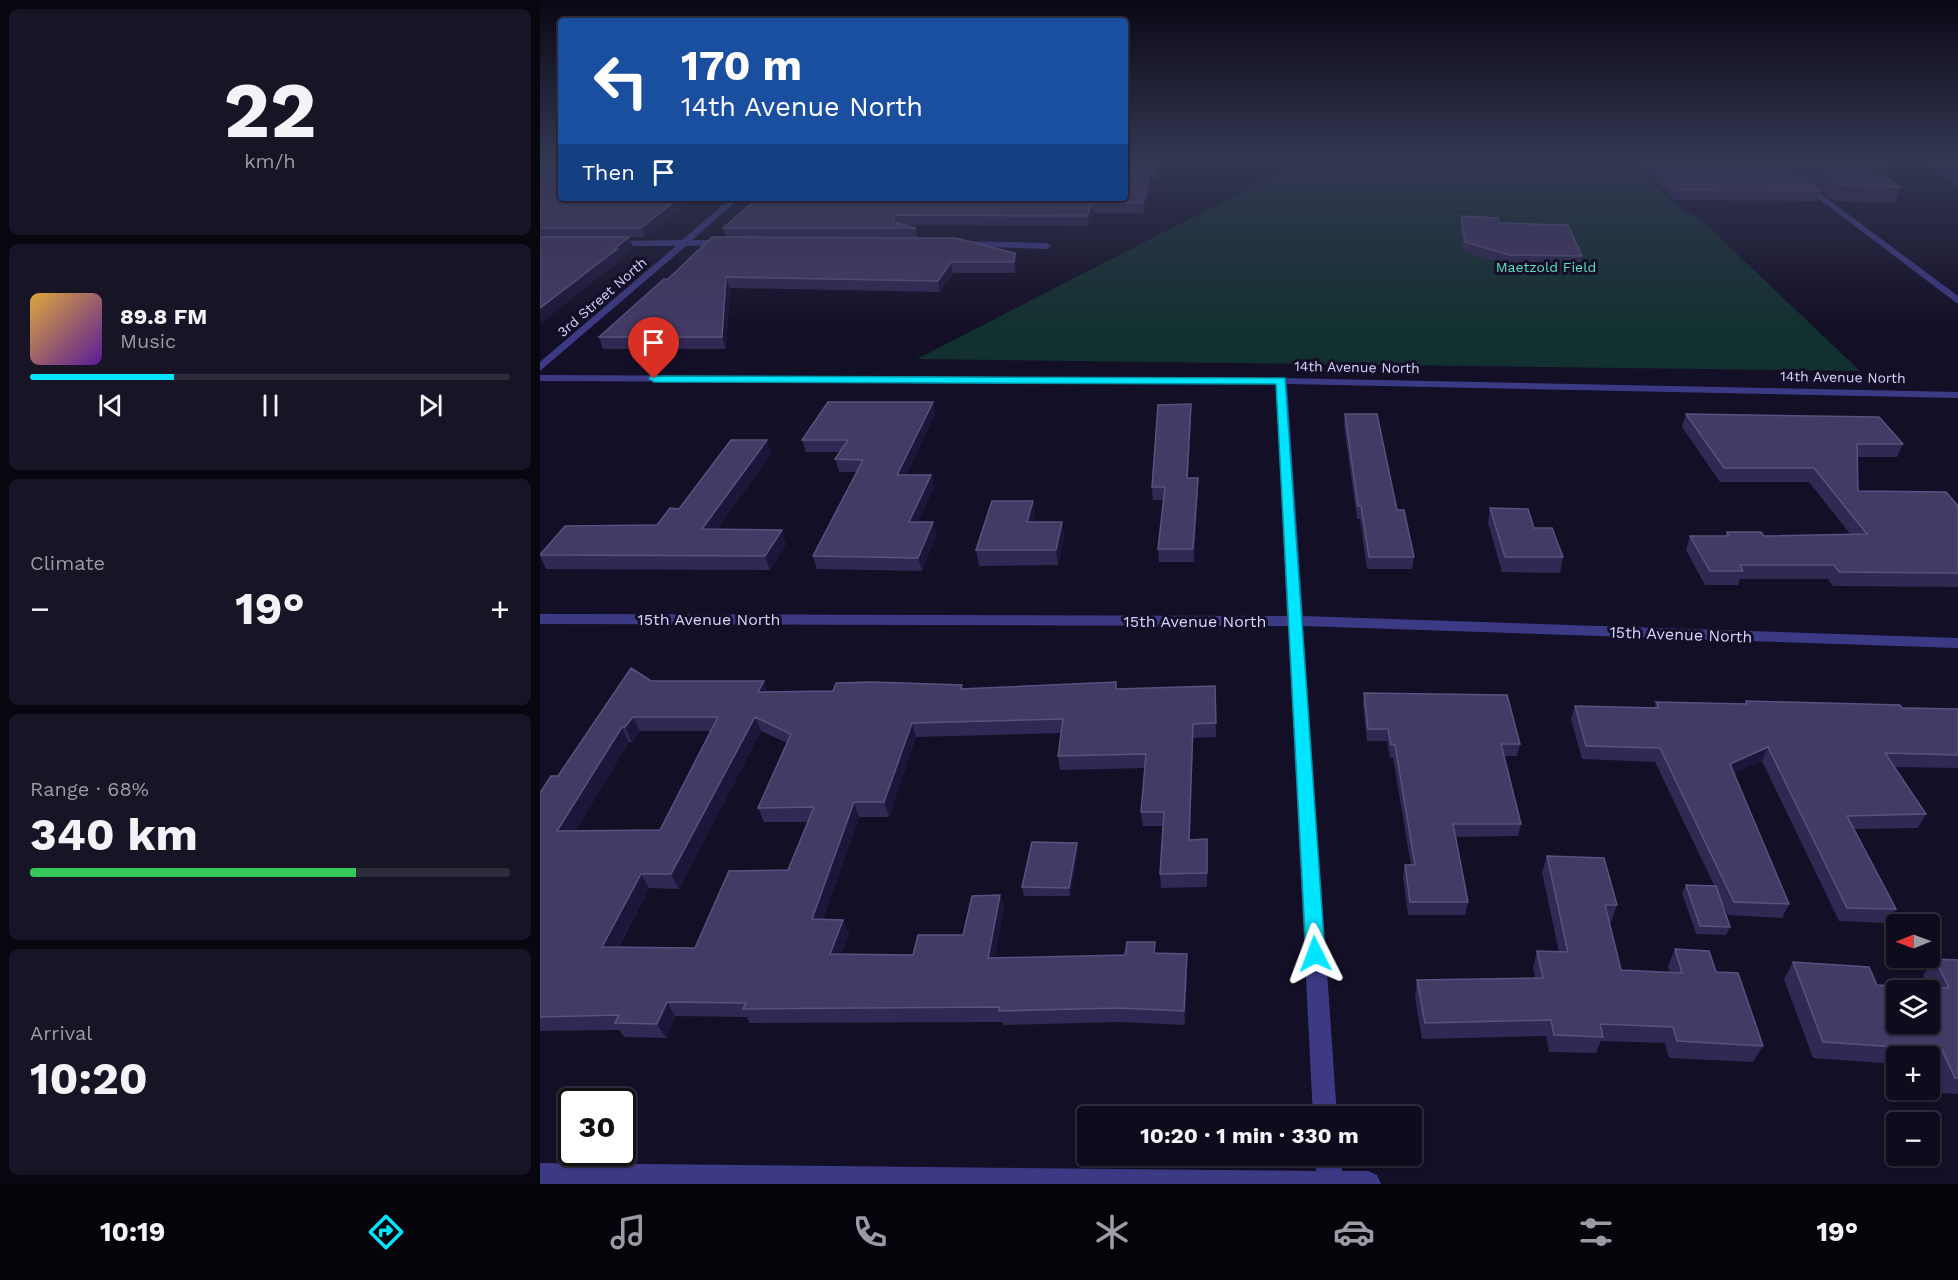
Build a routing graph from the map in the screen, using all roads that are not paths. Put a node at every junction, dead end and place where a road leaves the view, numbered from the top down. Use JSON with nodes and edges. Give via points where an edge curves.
{"nodes":[{"id":1,"x":714,"y":217,"type":"edge"},
{"id":2,"x":1846,"y":217,"type":"edge"},
{"id":3,"x":607,"y":243,"type":"edge"},
{"id":4,"x":684,"y":243,"type":"junction"},
{"id":5,"x":731,"y":243,"type":"edge"},
{"id":6,"x":955,"y":243,"type":"edge"},
{"id":7,"x":1047,"y":246,"type":"dead end"},
{"id":8,"x":1958,"y":301,"type":"edge"},
{"id":9,"x":540,"y":368,"type":"edge"},
{"id":10,"x":540,"y":378,"type":"edge"},
{"id":11,"x":1281,"y":381,"type":"junction"},
{"id":12,"x":1958,"y":394,"type":"edge"},
{"id":13,"x":540,"y":619,"type":"edge"},
{"id":14,"x":1296,"y":621,"type":"junction"},
{"id":15,"x":1958,"y":643,"type":"edge"},
{"id":16,"x":1324,"y":1106,"type":"edge"},
{"id":17,"x":1329,"y":1166,"type":"edge"},
{"id":18,"x":540,"y":1176,"type":"edge"},
{"id":19,"x":1330,"y":1183,"type":"edge"},
{"id":20,"x":1368,"y":1184,"type":"edge"}],
"edges":[{"from":1,"to":4,"type":"street","name":"3rd Street North"},
{"from":2,"to":8,"type":"street"},
{"from":3,"to":4,"type":"street"},
{"from":4,"to":5,"type":"street"},
{"from":4,"to":9,"type":"street","name":"3rd Street North"},
{"from":6,"to":7,"type":"street"},
{"from":10,"to":11,"type":"street","name":"14th Avenue North"},
{"from":11,"to":12,"type":"street","name":"14th Avenue North"},
{"from":11,"to":14,"type":"street"},
{"from":13,"to":14,"type":"street","name":"15th Avenue North"},
{"from":14,"to":15,"type":"street","name":"15th Avenue North"},
{"from":14,"to":16,"type":"street"},
{"from":17,"to":19,"type":"street"},
{"from":18,"to":19,"type":"street"},
{"from":19,"to":20,"type":"street"}]}
